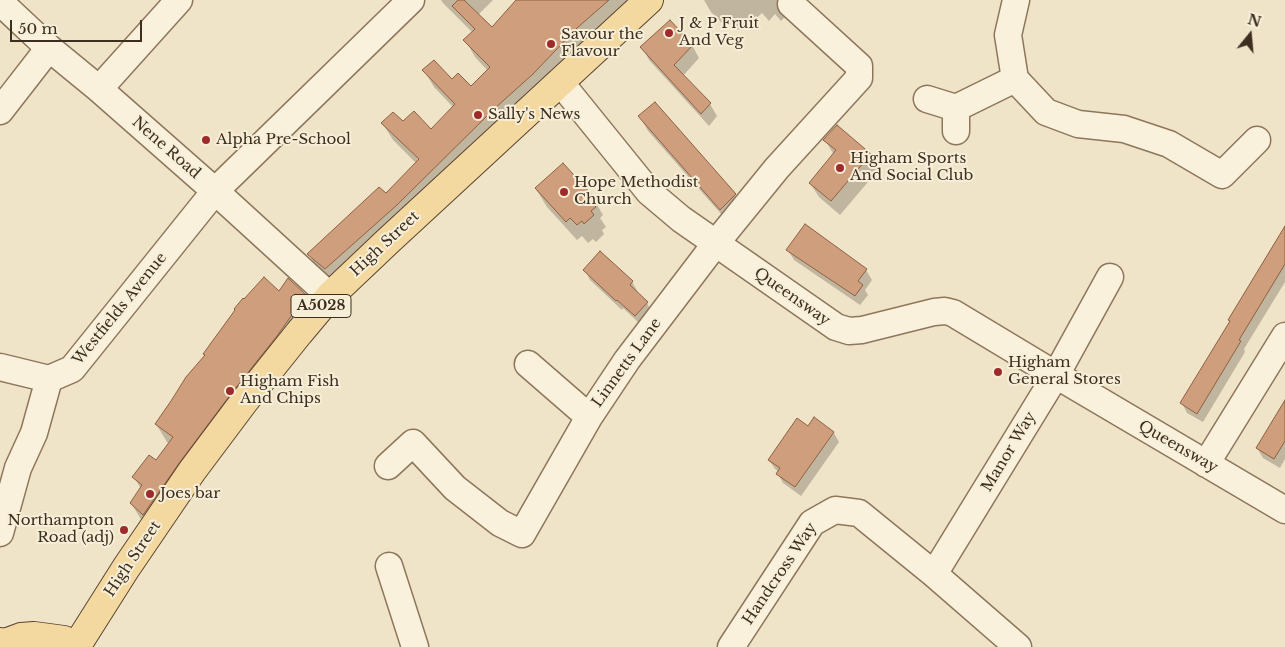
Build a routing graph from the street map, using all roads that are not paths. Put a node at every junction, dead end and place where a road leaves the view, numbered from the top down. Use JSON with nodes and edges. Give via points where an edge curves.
{"nodes":[{"id":1,"x":179,"y":0,"type":"edge"},
{"id":2,"x":411,"y":0,"type":"edge"},
{"id":3,"x":649,"y":0,"type":"edge"},
{"id":4,"x":1016,"y":0,"type":"edge"},
{"id":5,"x":0,"y":2,"type":"edge"},
{"id":6,"x":791,"y":4,"type":"dead end"},
{"id":7,"x":49,"y":48,"type":"junction"},
{"id":8,"x":1015,"y":79,"type":"junction"},
{"id":9,"x":560,"y":82,"type":"junction"},
{"id":10,"x":99,"y":89,"type":"junction"},
{"id":11,"x":927,"y":99,"type":"dead end"},
{"id":12,"x":0,"y":111,"type":"edge"},
{"id":13,"x":1257,"y":140,"type":"dead end"},
{"id":14,"x":215,"y":191,"type":"junction"},
{"id":15,"x":716,"y":243,"type":"junction"},
{"id":16,"x":1110,"y":277,"type":"dead end"},
{"id":17,"x":330,"y":296,"type":"junction"},
{"id":18,"x":1285,"y":336,"type":"edge"},
{"id":19,"x":528,"y":364,"type":"dead end"},
{"id":20,"x":0,"y":367,"type":"edge"},
{"id":21,"x":1056,"y":376,"type":"junction"},
{"id":22,"x":49,"y":379,"type":"junction"},
{"id":23,"x":589,"y":417,"type":"junction"},
{"id":24,"x":1206,"y":464,"type":"junction"},
{"id":25,"x":388,"y":466,"type":"dead end"},
{"id":26,"x":1285,"y":510,"type":"edge"},
{"id":27,"x":0,"y":533,"type":"edge"},
{"id":28,"x":389,"y":566,"type":"dead end"},
{"id":29,"x":934,"y":574,"type":"junction"},
{"id":30,"x":5,"y":644,"type":"edge"},
{"id":31,"x":76,"y":647,"type":"edge"},
{"id":32,"x":415,"y":647,"type":"edge"},
{"id":33,"x":731,"y":647,"type":"edge"},
{"id":34,"x":1018,"y":647,"type":"edge"}],
"edges":[{"from":1,"to":10,"type":"street"},
{"from":2,"to":14,"type":"street","name":"Westfields Avenue"},
{"from":3,"to":9,"type":"main road","name":"High Street","number":"A5028"},
{"from":4,"to":8,"type":"street","via":[[1008,35]]},
{"from":5,"to":7,"type":"street","name":"Nene Road"},
{"from":6,"to":15,"type":"street","name":"Linnetts Lane","via":[[859,66],[859,78],[777,168]]},
{"from":7,"to":10,"type":"street","name":"Nene Road"},
{"from":7,"to":12,"type":"street"},
{"from":8,"to":11,"type":"street","via":[[956,119]]},
{"from":8,"to":13,"type":"street","via":[[1046,112],[1078,124],[1124,129],[1169,144],[1222,174]]},
{"from":9,"to":15,"type":"street","name":"Queensway","via":[[649,192]]},
{"from":9,"to":17,"type":"main road","name":"High Street","number":"A5028"},
{"from":10,"to":14,"type":"street","name":"Nene Road"},
{"from":14,"to":17,"type":"street","name":"Nene Road"},
{"from":14,"to":22,"type":"street","name":"Westfields Avenue","via":[[72,369]]},
{"from":15,"to":21,"type":"street","name":"Queensway","via":[[836,327],[862,330],[934,312],[953,314]]},
{"from":15,"to":23,"type":"street","name":"Linnetts Lane","via":[[627,360]]},
{"from":16,"to":21,"type":"street","name":"Manor Way"},
{"from":17,"to":31,"type":"main road","name":"High Street","number":"A5028","via":[[192,471]]},
{"from":18,"to":24,"type":"street"},
{"from":19,"to":23,"type":"street"},
{"from":20,"to":22,"type":"street"},
{"from":21,"to":24,"type":"street","name":"Queensway"},
{"from":21,"to":29,"type":"street","name":"Manor Way"},
{"from":22,"to":27,"type":"street","via":[[34,433],[18,468]]},
{"from":23,"to":25,"type":"street","name":"Linnetts Lane","via":[[522,534],[500,523],[455,488],[413,442]]},
{"from":24,"to":26,"type":"street","name":"Queensway"},
{"from":28,"to":32,"type":"street"},
{"from":29,"to":33,"type":"street","name":"Handcross Way","via":[[859,512],[835,510],[812,523]]},
{"from":29,"to":34,"type":"street","name":"Handcross Way"},
{"from":30,"to":31,"type":"main road","via":[[34,636],[64,640]]}]}
